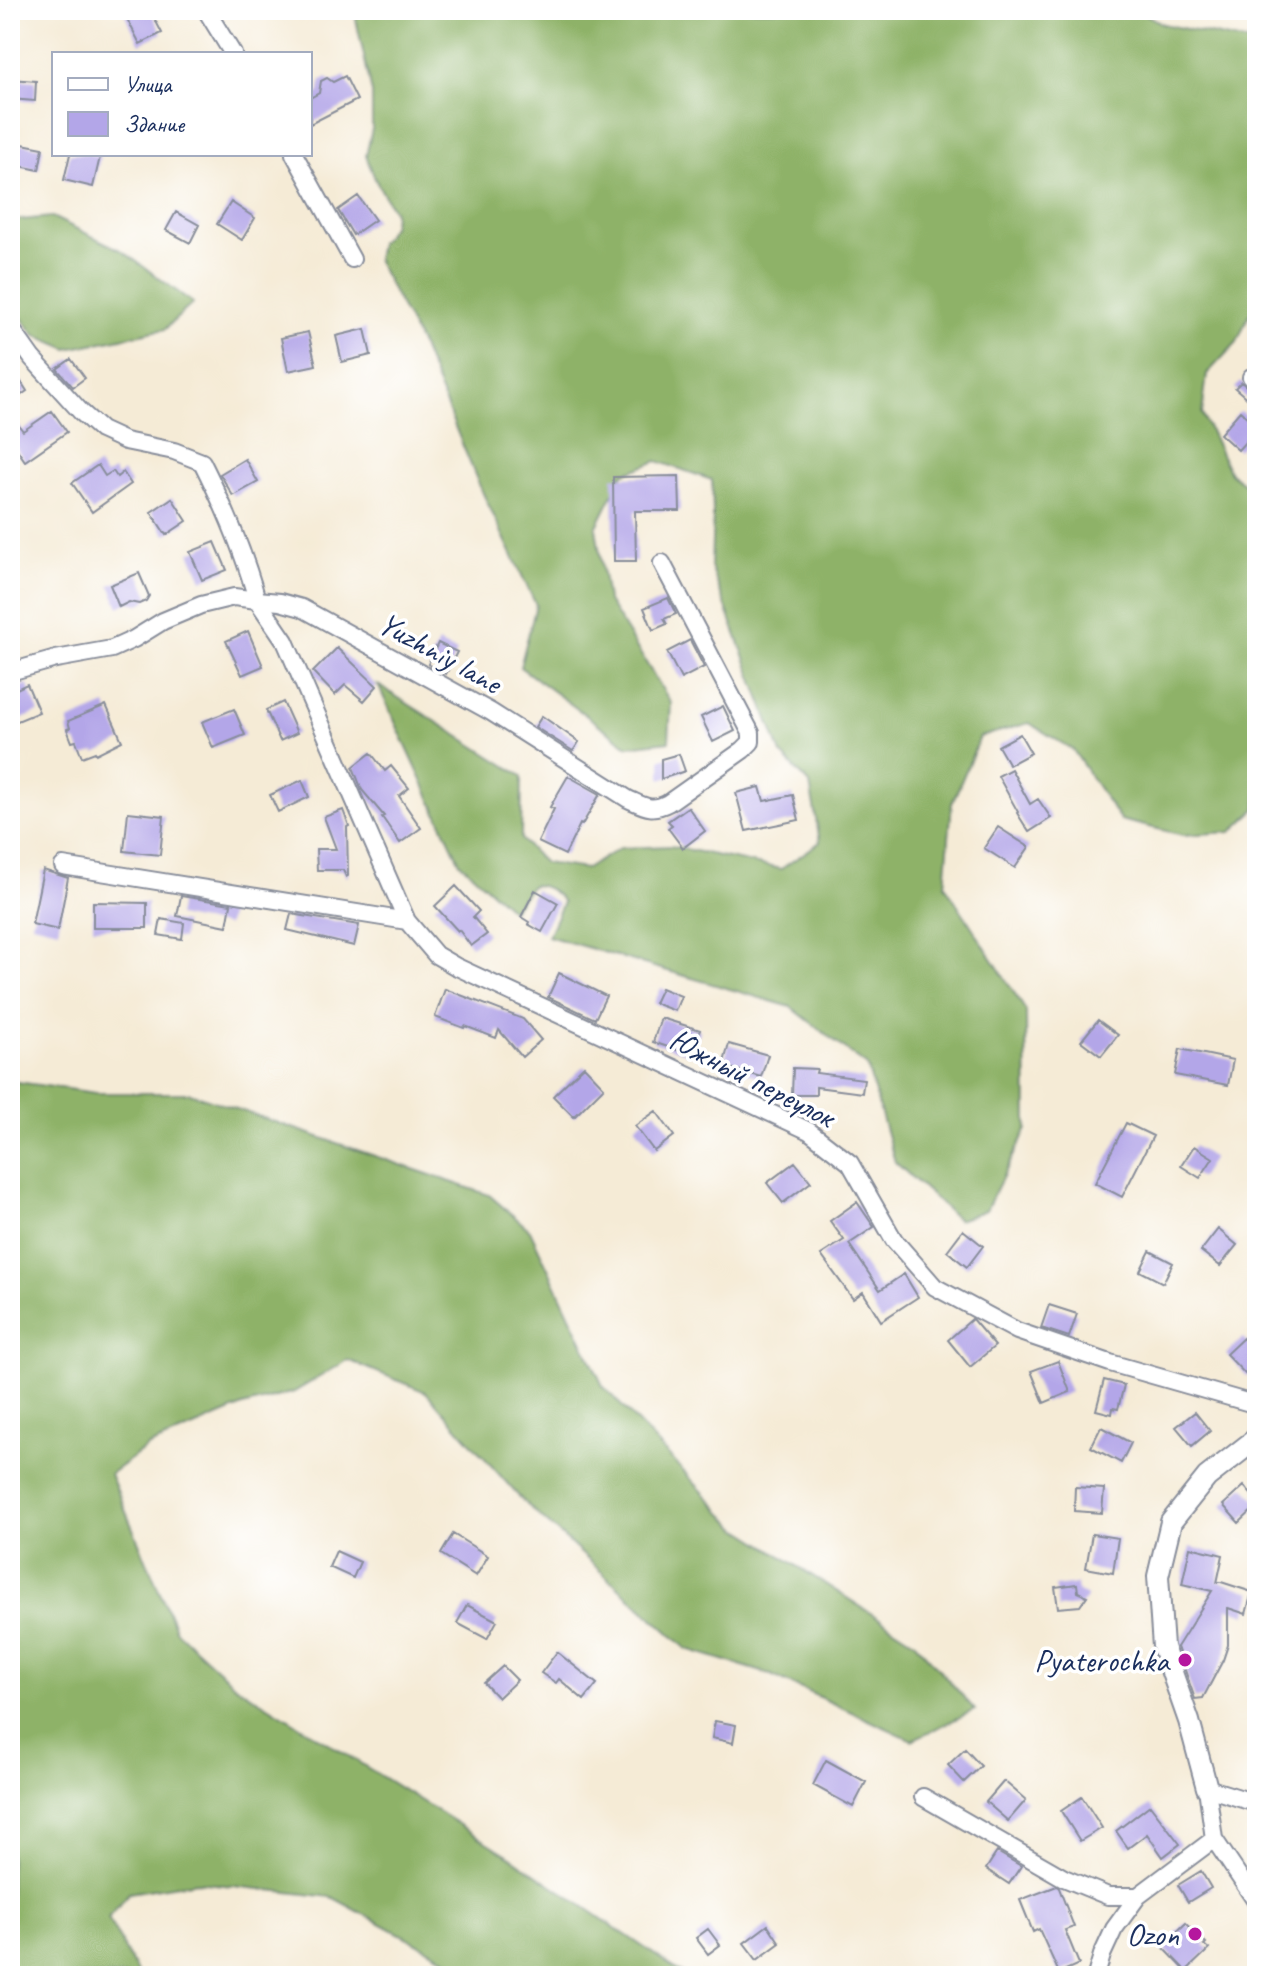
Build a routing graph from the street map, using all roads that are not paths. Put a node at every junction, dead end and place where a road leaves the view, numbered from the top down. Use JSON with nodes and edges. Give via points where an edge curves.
{"nodes":[{"id":1,"x":206,"y":10,"type":"edge"},
{"id":2,"x":232,"y":52,"type":"edge"},
{"id":3,"x":295,"y":156,"type":"edge"},
{"id":4,"x":352,"y":259,"type":"dead end"},
{"id":5,"x":10,"y":327,"type":"edge"},
{"id":6,"x":662,"y":563,"type":"dead end"},
{"id":7,"x":257,"y":600,"type":"junction"},
{"id":8,"x":10,"y":672,"type":"edge"},
{"id":9,"x":63,"y":866,"type":"dead end"},
{"id":10,"x":407,"y":921,"type":"junction"},
{"id":11,"x":1257,"y":1405,"type":"edge"},
{"id":12,"x":1257,"y":1438,"type":"edge"},
{"id":13,"x":1207,"y":1788,"type":"junction"},
{"id":14,"x":923,"y":1797,"type":"dead end"},
{"id":15,"x":1257,"y":1801,"type":"edge"},
{"id":16,"x":1214,"y":1839,"type":"junction"},
{"id":17,"x":1138,"y":1896,"type":"junction"},
{"id":18,"x":1257,"y":1903,"type":"edge"},
{"id":19,"x":1096,"y":1976,"type":"edge"}],
"edges":[{"from":1,"to":2,"type":"street"},
{"from":3,"to":4,"type":"street"},
{"from":5,"to":7,"type":"street","via":[[32,358],[101,430],[202,462]]},
{"from":6,"to":7,"type":"street","name":"Yuzhniy lane","via":[[751,733],[751,742],[659,808],[628,799],[491,712],[302,608]]},
{"from":7,"to":8,"type":"street","via":[[234,597],[201,605],[112,649]]},
{"from":7,"to":10,"type":"street","name":"Южный переулок","via":[[285,641]]},
{"from":9,"to":10,"type":"street"},
{"from":10,"to":11,"type":"street","name":"Южный переулок","via":[[436,955],[455,966],[809,1131],[850,1163],[894,1240],[935,1287],[1017,1331]]},
{"from":12,"to":13,"type":"street","via":[[1207,1477],[1171,1522],[1158,1576],[1163,1647]]},
{"from":13,"to":15,"type":"street"},
{"from":13,"to":16,"type":"street"},
{"from":14,"to":17,"type":"street","via":[[1064,1878],[1108,1896]]},
{"from":16,"to":17,"type":"street"},
{"from":16,"to":18,"type":"street"},
{"from":17,"to":19,"type":"street","via":[[1114,1929]]}]}
